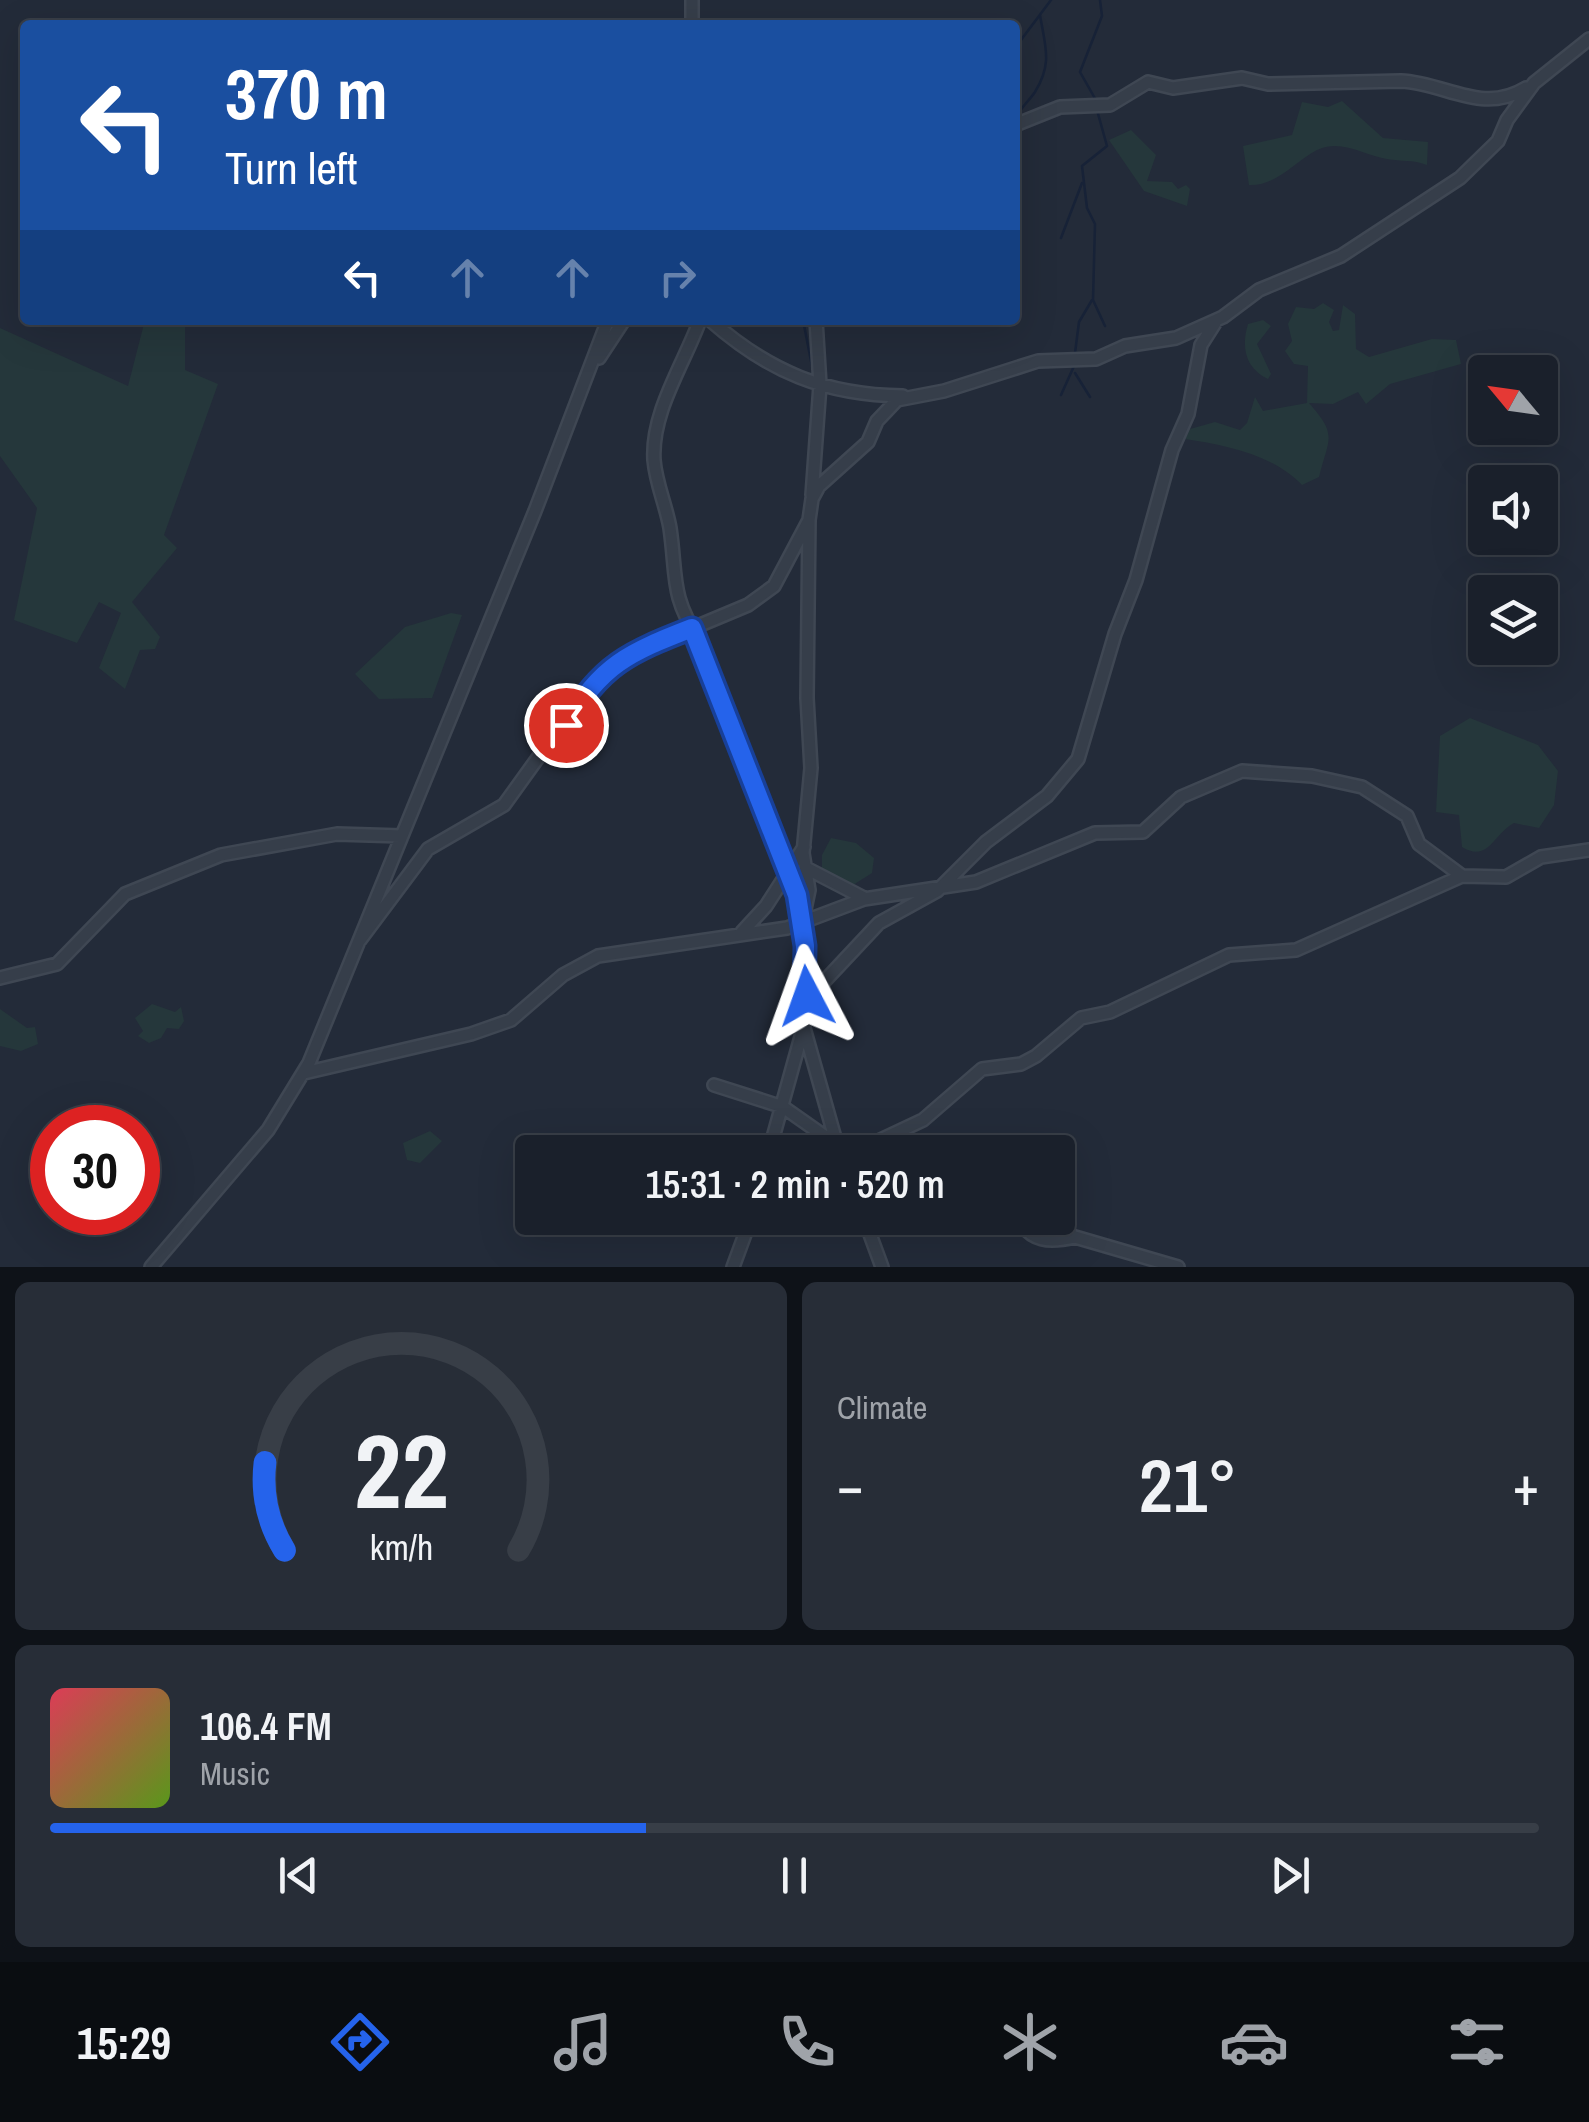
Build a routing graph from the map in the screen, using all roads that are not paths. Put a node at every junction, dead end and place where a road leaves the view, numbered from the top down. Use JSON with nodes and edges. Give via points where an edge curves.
{"nodes":[{"id":1,"x":1589,"y":39,"type":"edge"},
{"id":2,"x":1534,"y":83,"type":"junction"},
{"id":3,"x":1020,"y":122,"type":"edge"},
{"id":4,"x":1218,"y":319,"type":"junction"},
{"id":5,"x":606,"y":325,"type":"edge"},
{"id":6,"x":621,"y":325,"type":"edge"},
{"id":7,"x":698,"y":325,"type":"edge"},
{"id":8,"x":717,"y":325,"type":"edge"},
{"id":9,"x":816,"y":325,"type":"edge"},
{"id":10,"x":588,"y":374,"type":"junction"},
{"id":11,"x":820,"y":385,"type":"junction"},
{"id":12,"x":908,"y":396,"type":"junction"},
{"id":13,"x":812,"y":499,"type":"junction"},
{"id":14,"x":810,"y":520,"type":"junction"},
{"id":15,"x":692,"y":628,"type":"junction"},
{"id":16,"x":402,"y":836,"type":"junction"},
{"id":17,"x":804,"y":847,"type":"junction"},
{"id":18,"x":1589,"y":850,"type":"edge"},
{"id":19,"x":806,"y":868,"type":"junction"},
{"id":20,"x":787,"y":875,"type":"junction"},
{"id":21,"x":1462,"y":876,"type":"junction"},
{"id":22,"x":937,"y":891,"type":"junction"},
{"id":23,"x":864,"y":898,"type":"junction"},
{"id":24,"x":803,"y":922,"type":"junction"},
{"id":25,"x":736,"y":936,"type":"junction"},
{"id":26,"x":360,"y":940,"type":"junction"},
{"id":27,"x":0,"y":978,"type":"edge"},
{"id":28,"x":804,"y":1002,"type":"junction"},
{"id":29,"x":803,"y":1024,"type":"junction"},
{"id":30,"x":304,"y":1072,"type":"junction"},
{"id":31,"x":714,"y":1084,"type":"dead end"},
{"id":32,"x":783,"y":1106,"type":"junction"},
{"id":33,"x":774,"y":1135,"type":"edge"},
{"id":34,"x":823,"y":1135,"type":"edge"},
{"id":35,"x":840,"y":1135,"type":"edge"},
{"id":36,"x":885,"y":1135,"type":"edge"},
{"id":37,"x":745,"y":1235,"type":"edge"},
{"id":38,"x":870,"y":1235,"type":"edge"},
{"id":39,"x":1034,"y":1235,"type":"edge"},
{"id":40,"x":1070,"y":1235,"type":"edge"},
{"id":41,"x":1075,"y":1238,"type":"junction"},
{"id":42,"x":151,"y":1267,"type":"edge"},
{"id":43,"x":734,"y":1267,"type":"edge"},
{"id":44,"x":882,"y":1267,"type":"edge"},
{"id":45,"x":1178,"y":1267,"type":"edge"}],
"edges":[{"from":1,"to":2,"type":"street"},
{"from":2,"to":3,"type":"street","via":[[1508,100],[1454,96],[1401,81],[1268,84],[1242,78],[1173,88],[1148,82],[1110,104],[1060,107]]},
{"from":2,"to":4,"type":"street","via":[[1498,141],[1460,178],[1340,256],[1258,290]]},
{"from":4,"to":12,"type":"street","via":[[1096,359],[1038,362],[944,392]]},
{"from":4,"to":22,"type":"street","via":[[1201,345],[1188,414],[1078,760]]},
{"from":5,"to":10,"type":"street"},
{"from":6,"to":10,"type":"street"},
{"from":7,"to":15,"type":"street","via":[[662,412],[653,457],[669,525],[674,593]]},
{"from":8,"to":11,"type":"street","via":[[759,356]]},
{"from":9,"to":11,"type":"street"},
{"from":10,"to":16,"type":"street"},
{"from":11,"to":12,"type":"street","via":[[840,393]]},
{"from":11,"to":13,"type":"street"},
{"from":12,"to":13,"type":"street","via":[[887,409],[868,442],[833,470]]},
{"from":13,"to":14,"type":"street"},
{"from":14,"to":15,"type":"street","via":[[774,586]]},
{"from":14,"to":17,"type":"street","via":[[811,768]]},
{"from":15,"to":20,"type":"street"},
{"from":15,"to":26,"type":"street","via":[[614,662],[504,805],[428,850]]},
{"from":16,"to":26,"type":"street"},
{"from":16,"to":27,"type":"street","via":[[337,834],[221,855],[126,894],[58,964]]},
{"from":17,"to":19,"type":"street"},
{"from":17,"to":20,"type":"street"},
{"from":18,"to":21,"type":"street","via":[[1540,857],[1506,877]]},
{"from":19,"to":23,"type":"street"},
{"from":19,"to":24,"type":"street"},
{"from":20,"to":24,"type":"street"},
{"from":20,"to":25,"type":"street","via":[[756,920]]},
{"from":21,"to":22,"type":"street","via":[[1419,844],[1407,816],[1362,787],[1252,769],[1182,797],[1143,832],[1095,834]]},
{"from":21,"to":36,"type":"street","via":[[1296,950],[1229,956],[1110,1012],[1081,1018],[1036,1056],[982,1069],[923,1120]]},
{"from":22,"to":23,"type":"street"},
{"from":22,"to":28,"type":"street","via":[[879,923]]},
{"from":23,"to":24,"type":"street"},
{"from":24,"to":25,"type":"street"},
{"from":24,"to":28,"type":"street"},
{"from":25,"to":30,"type":"street","via":[[598,956],[563,975],[512,1020]]},
{"from":26,"to":30,"type":"street"},
{"from":28,"to":29,"type":"street"},
{"from":29,"to":32,"type":"street"},
{"from":29,"to":35,"type":"street"},
{"from":30,"to":42,"type":"street","via":[[256,1144]]},
{"from":31,"to":32,"type":"street"},
{"from":32,"to":33,"type":"street"},
{"from":32,"to":34,"type":"street"},
{"from":37,"to":43,"type":"street"},
{"from":38,"to":44,"type":"street"},
{"from":39,"to":41,"type":"street","via":[[1048,1242]]},
{"from":40,"to":41,"type":"street"},
{"from":41,"to":45,"type":"street"}]}
